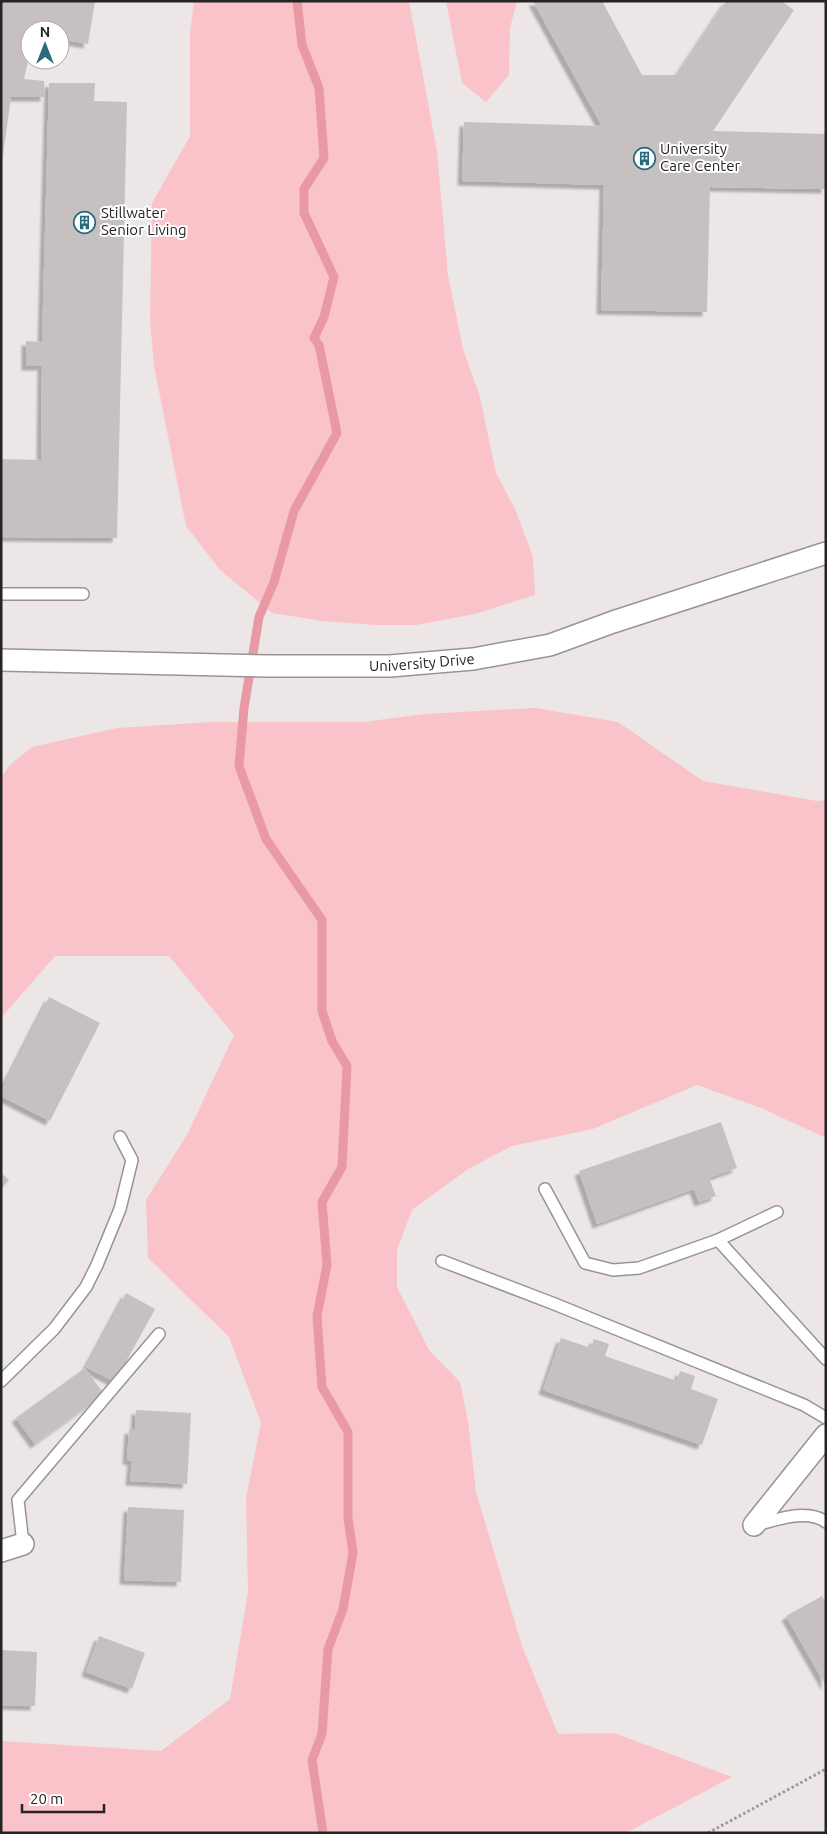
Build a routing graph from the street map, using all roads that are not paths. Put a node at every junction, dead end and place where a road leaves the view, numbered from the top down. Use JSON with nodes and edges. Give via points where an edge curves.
{"nodes":[{"id":1,"x":826,"y":553,"type":"edge"},
{"id":2,"x":1,"y":594,"type":"edge"},
{"id":3,"x":83,"y":594,"type":"dead end"},
{"id":4,"x":1,"y":660,"type":"edge"},
{"id":5,"x":120,"y":1137,"type":"dead end"},
{"id":6,"x":545,"y":1190,"type":"dead end"},
{"id":7,"x":777,"y":1212,"type":"dead end"},
{"id":8,"x":718,"y":1240,"type":"junction"},
{"id":9,"x":442,"y":1261,"type":"dead end"},
{"id":10,"x":159,"y":1334,"type":"dead end"},
{"id":11,"x":826,"y":1359,"type":"edge"},
{"id":12,"x":1,"y":1381,"type":"edge"},
{"id":13,"x":826,"y":1418,"type":"edge"},
{"id":14,"x":826,"y":1435,"type":"edge"},
{"id":15,"x":826,"y":1522,"type":"edge"},
{"id":16,"x":754,"y":1525,"type":"joint"},
{"id":17,"x":23,"y":1544,"type":"joint"},
{"id":18,"x":1,"y":1552,"type":"edge"}],
"edges":[{"from":1,"to":4,"type":"street","name":"University Drive","via":[[550,645],[474,659],[390,666]]},
{"from":2,"to":3,"type":"lane"},
{"from":5,"to":12,"type":"lane","via":[[132,1160],[120,1209],[97,1265],[86,1287],[54,1329]]},
{"from":6,"to":8,"type":"lane","via":[[585,1264],[613,1270],[638,1268]]},
{"from":7,"to":8,"type":"lane"},
{"from":8,"to":11,"type":"lane"},
{"from":9,"to":13,"type":"lane","via":[[552,1302],[804,1405]]},
{"from":10,"to":17,"type":"lane","via":[[18,1500]]},
{"from":14,"to":16,"type":"street"},
{"from":15,"to":16,"type":"lane","via":[[821,1518],[800,1515]]},
{"from":17,"to":18,"type":"street"}]}
